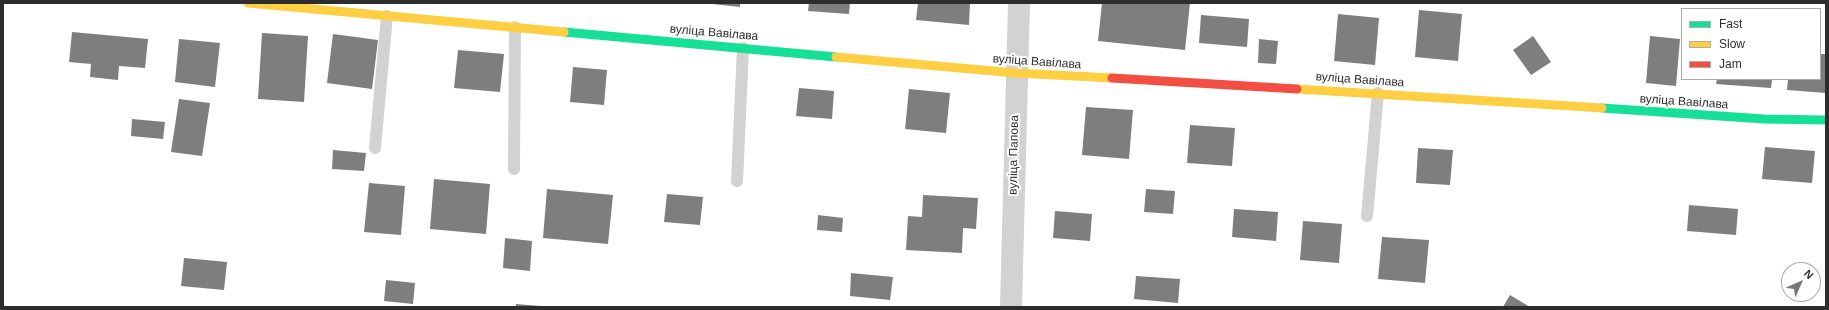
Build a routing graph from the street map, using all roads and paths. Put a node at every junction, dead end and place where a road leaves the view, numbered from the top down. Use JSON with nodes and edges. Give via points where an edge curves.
{"nodes":[{"id":1,"x":248,"y":3,"type":"edge"},
{"id":2,"x":1019,"y":3,"type":"edge"},
{"id":3,"x":387,"y":16,"type":"junction"},
{"id":4,"x":515,"y":27,"type":"junction"},
{"id":5,"x":743,"y":48,"type":"junction"},
{"id":6,"x":1016,"y":73,"type":"junction"},
{"id":7,"x":1378,"y":93,"type":"junction"},
{"id":8,"x":1826,"y":120,"type":"edge"},
{"id":9,"x":375,"y":148,"type":"dead end"},
{"id":10,"x":514,"y":168,"type":"dead end"},
{"id":11,"x":737,"y":181,"type":"dead end"},
{"id":12,"x":1367,"y":216,"type":"dead end"},
{"id":13,"x":1011,"y":307,"type":"edge"}],
"edges":[{"from":1,"to":3,"type":"street","name":"вуліца Вавілава"},
{"from":2,"to":6,"type":"street","name":"вуліца Папова"},
{"from":3,"to":4,"type":"street","name":"вуліца Вавілава"},
{"from":3,"to":9,"type":"lane"},
{"from":4,"to":5,"type":"street","name":"вуліца Вавілава"},
{"from":4,"to":10,"type":"lane"},
{"from":5,"to":6,"type":"street","name":"вуліца Вавілава"},
{"from":5,"to":11,"type":"lane"},
{"from":6,"to":7,"type":"street","name":"вуліца Вавілава"},
{"from":6,"to":13,"type":"street","name":"вуліца Папова"},
{"from":7,"to":8,"type":"street","name":"вуліца Вавілава","via":[[1764,119]]},
{"from":7,"to":12,"type":"lane"}]}
